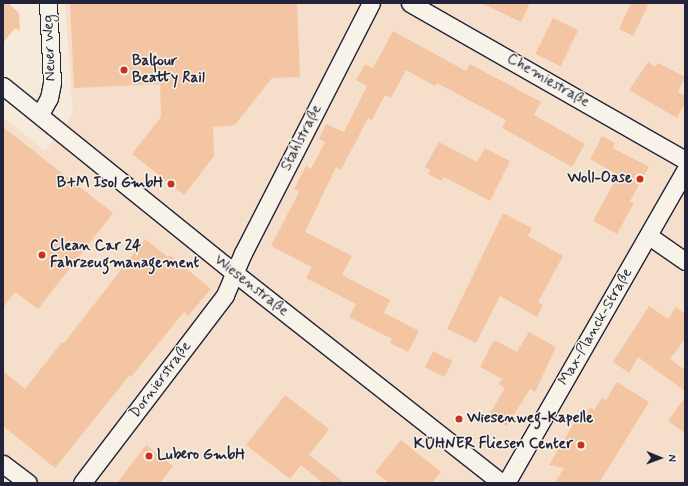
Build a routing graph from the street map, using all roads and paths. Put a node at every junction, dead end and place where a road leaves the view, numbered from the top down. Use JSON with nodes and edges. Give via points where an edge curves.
{"nodes":[{"id":1,"x":48,"y":3,"type":"edge"},
{"id":2,"x":371,"y":3,"type":"edge"},
{"id":3,"x":410,"y":3,"type":"edge"},
{"id":4,"x":3,"y":86,"type":"edge"},
{"id":5,"x":40,"y":114,"type":"junction"},
{"id":6,"x":685,"y":160,"type":"edge"},
{"id":7,"x":685,"y":170,"type":"edge"},
{"id":8,"x":648,"y":236,"type":"junction"},
{"id":9,"x":685,"y":261,"type":"edge"},
{"id":10,"x":236,"y":274,"type":"junction"},
{"id":11,"x":3,"y":464,"type":"edge"},
{"id":12,"x":28,"y":483,"type":"edge"},
{"id":13,"x":82,"y":483,"type":"edge"},
{"id":14,"x":502,"y":483,"type":"edge"},
{"id":15,"x":506,"y":483,"type":"edge"}],
"edges":[{"from":1,"to":5,"type":"street","name":"Neuer Weg","via":[[52,82],[49,98]]},
{"from":2,"to":10,"type":"street","name":"Stahlstraße","via":[[243,252]]},
{"from":3,"to":6,"type":"street","name":"Chemiestraße"},
{"from":4,"to":5,"type":"street","name":"Wiesenstraße"},
{"from":5,"to":10,"type":"street","name":"Wiesenstraße"},
{"from":7,"to":8,"type":"street","name":"Max-Planck-Straße"},
{"from":8,"to":9,"type":"street"},
{"from":8,"to":15,"type":"street","name":"Max-Planck-Straße"},
{"from":10,"to":13,"type":"street","name":"Dornierstraße","via":[[225,295]]},
{"from":10,"to":14,"type":"street","name":"Wiesenstraße"},
{"from":11,"to":12,"type":"street"}]}
